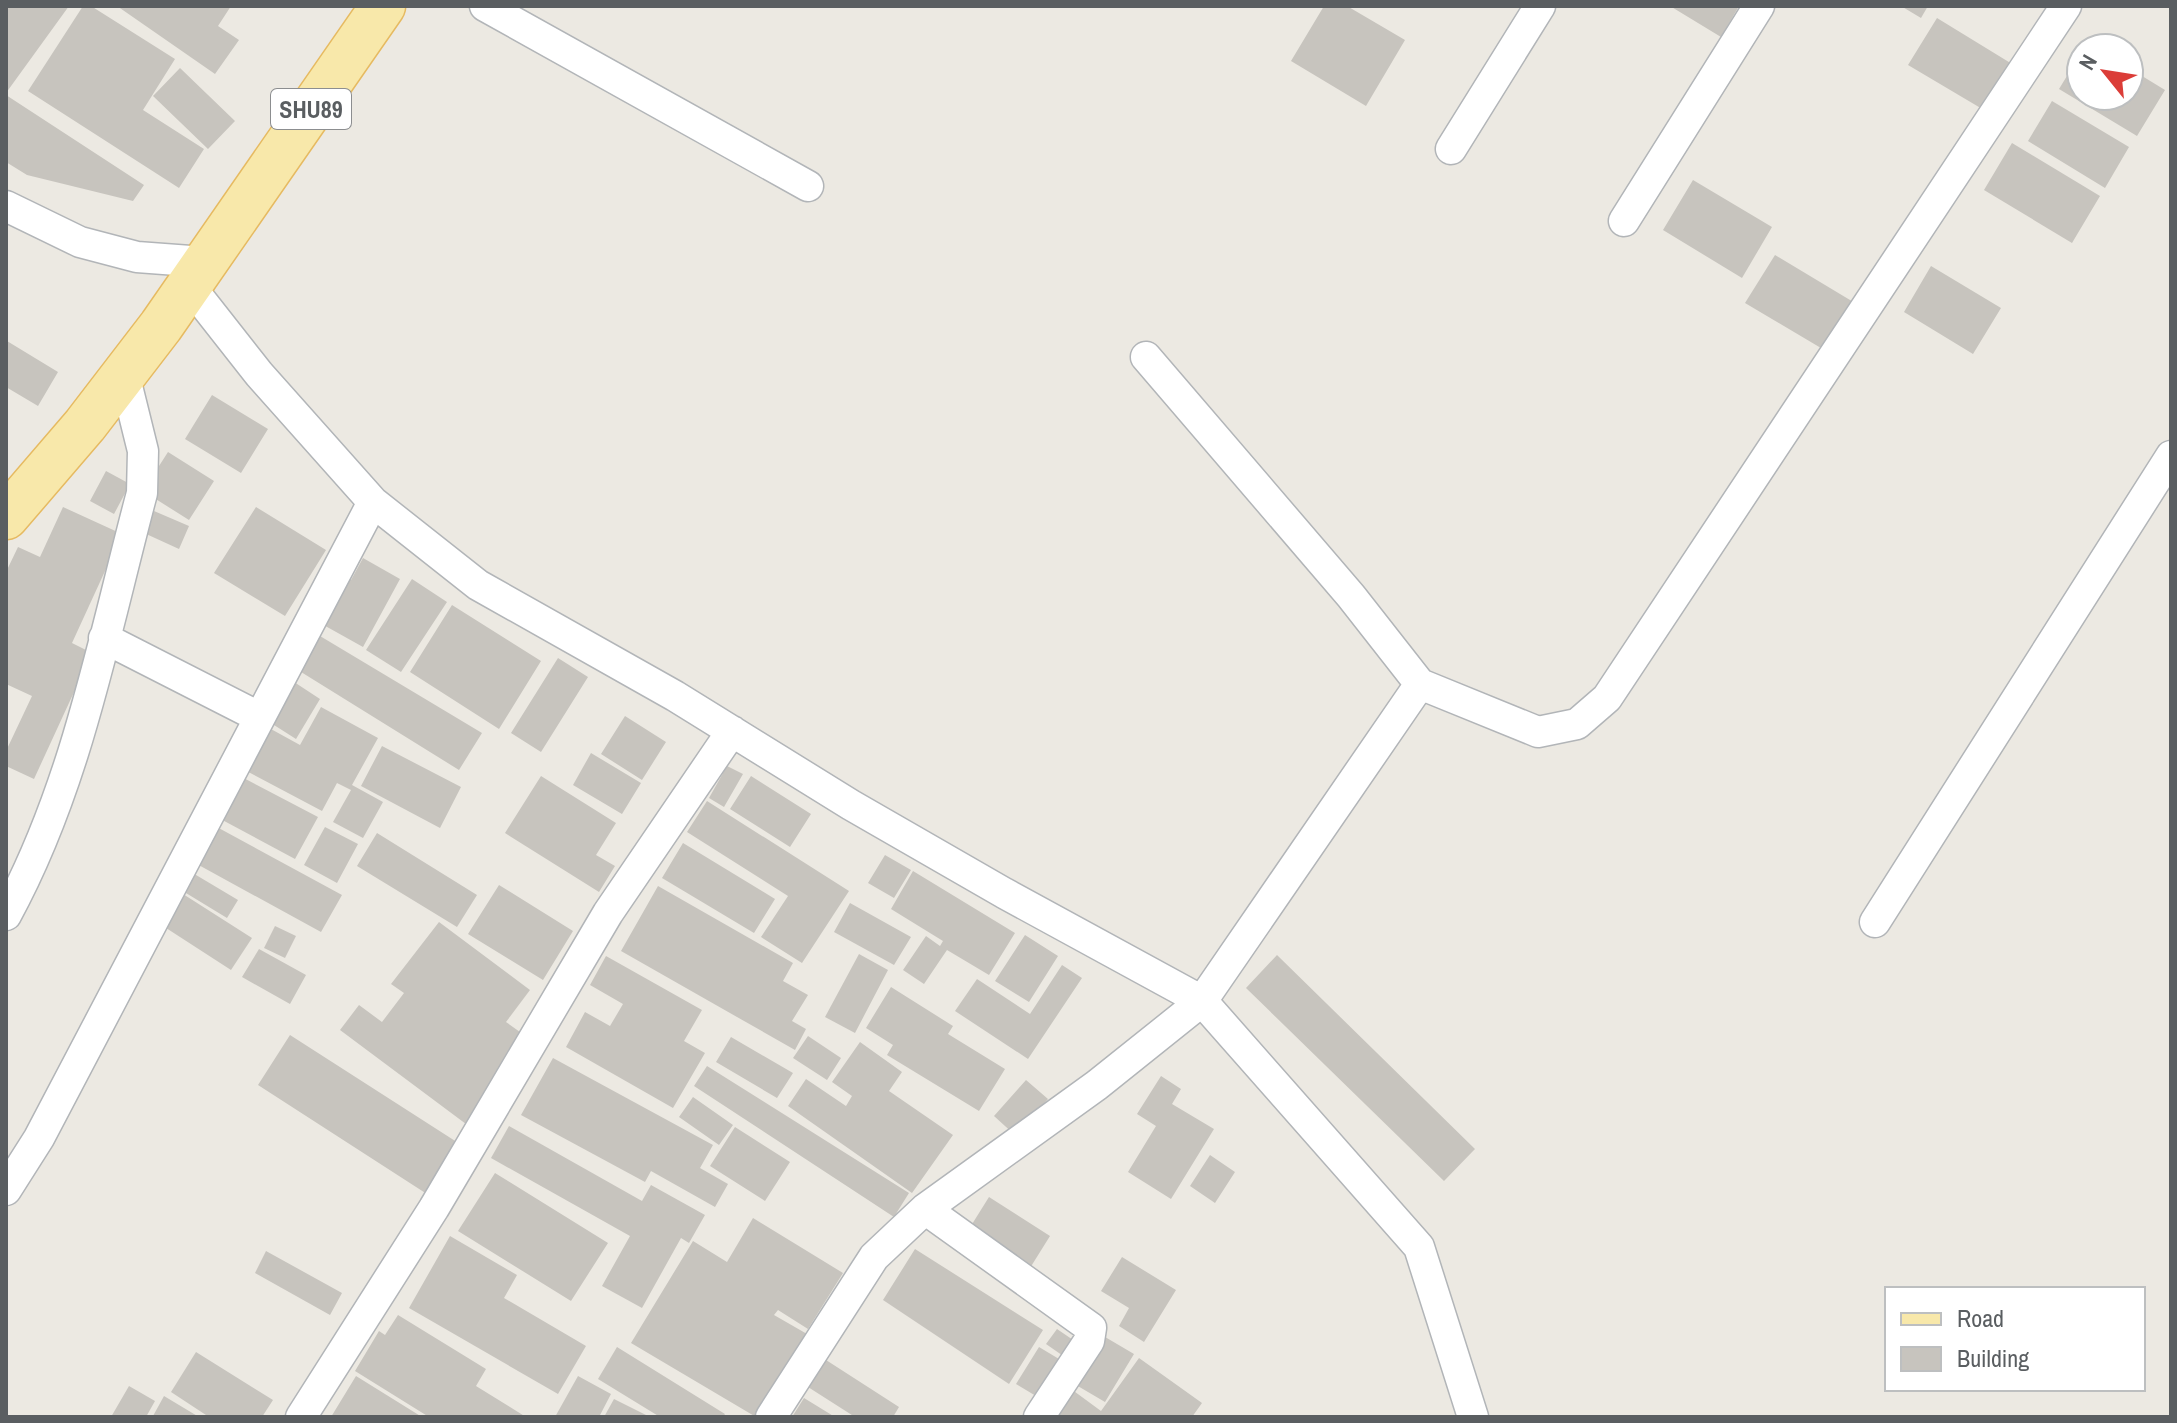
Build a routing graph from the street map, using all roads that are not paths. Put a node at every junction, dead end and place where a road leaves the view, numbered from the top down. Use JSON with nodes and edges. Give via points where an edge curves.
{"nodes":[{"id":1,"x":383,"y":6,"type":"edge"},
{"id":2,"x":485,"y":6,"type":"edge"},
{"id":3,"x":1540,"y":6,"type":"edge"},
{"id":4,"x":1759,"y":6,"type":"edge"},
{"id":5,"x":2066,"y":6,"type":"edge"},
{"id":6,"x":1451,"y":149,"type":"dead end"},
{"id":7,"x":808,"y":186,"type":"dead end"},
{"id":8,"x":6,"y":206,"type":"edge"},
{"id":9,"x":1624,"y":221,"type":"dead end"},
{"id":10,"x":196,"y":274,"type":"junction"},
{"id":11,"x":1146,"y":357,"type":"dead end"},
{"id":12,"x":124,"y":374,"type":"junction"},
{"id":13,"x":2171,"y":456,"type":"edge"},
{"id":14,"x":373,"y":502,"type":"junction"},
{"id":15,"x":6,"y":517,"type":"edge"},
{"id":16,"x":104,"y":638,"type":"junction"},
{"id":17,"x":1420,"y":684,"type":"junction"},
{"id":18,"x":259,"y":717,"type":"junction"},
{"id":19,"x":732,"y":731,"type":"junction"},
{"id":20,"x":6,"y":915,"type":"edge"},
{"id":21,"x":1875,"y":922,"type":"dead end"},
{"id":22,"x":1202,"y":1001,"type":"junction"},
{"id":23,"x":6,"y":1190,"type":"edge"},
{"id":24,"x":925,"y":1209,"type":"junction"},
{"id":25,"x":301,"y":1417,"type":"edge"},
{"id":26,"x":771,"y":1417,"type":"edge"},
{"id":27,"x":1039,"y":1417,"type":"edge"},
{"id":28,"x":1473,"y":1417,"type":"edge"}],
"edges":[{"from":1,"to":10,"type":"main road","number":"SHU89"},
{"from":2,"to":7,"type":"street"},
{"from":3,"to":6,"type":"street"},
{"from":4,"to":9,"type":"street"},
{"from":5,"to":17,"type":"street","via":[[1607,698],[1577,724],[1538,732]]},
{"from":8,"to":10,"type":"street","via":[[80,242]]},
{"from":10,"to":12,"type":"main road","number":"SHU89"},
{"from":10,"to":14,"type":"street","via":[[259,374]]},
{"from":11,"to":17,"type":"street"},
{"from":12,"to":15,"type":"main road","number":"SHU89"},
{"from":12,"to":16,"type":"street","via":[[143,451],[142,493]]},
{"from":13,"to":21,"type":"street"},
{"from":14,"to":18,"type":"street"},
{"from":14,"to":19,"type":"street","via":[[478,585]]},
{"from":16,"to":18,"type":"street"},
{"from":16,"to":20,"type":"street","via":[[76,746]]},
{"from":17,"to":22,"type":"street"},
{"from":18,"to":23,"type":"street","via":[[39,1138]]},
{"from":19,"to":22,"type":"street","via":[[1004,893]]},
{"from":19,"to":25,"type":"street","via":[[608,913],[434,1208]]},
{"from":22,"to":24,"type":"street","via":[[1097,1085]]},
{"from":22,"to":28,"type":"street","via":[[1419,1247]]},
{"from":24,"to":26,"type":"street","via":[[874,1257]]},
{"from":24,"to":27,"type":"street","via":[[1091,1328],[1089,1341]]}]}
